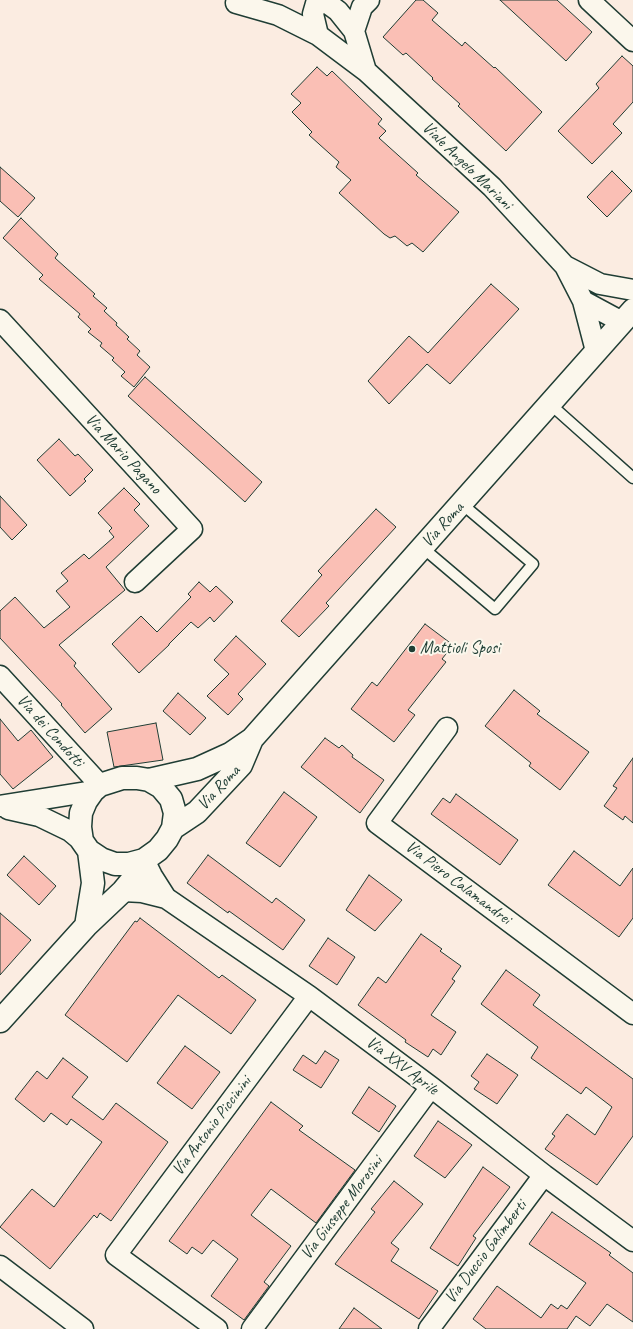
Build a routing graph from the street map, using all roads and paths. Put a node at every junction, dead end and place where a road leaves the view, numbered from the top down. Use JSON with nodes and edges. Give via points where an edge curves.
{"nodes":[{"id":1,"x":271,"y":0,"type":"edge"},
{"id":2,"x":317,"y":0,"type":"edge"},
{"id":3,"x":323,"y":0,"type":"edge"},
{"id":4,"x":368,"y":0,"type":"edge"},
{"id":5,"x":589,"y":0,"type":"edge"},
{"id":6,"x":231,"y":1,"type":"edge"},
{"id":7,"x":354,"y":31,"type":"junction"},
{"id":8,"x":318,"y":35,"type":"junction"},
{"id":9,"x":633,"y":41,"type":"edge"},
{"id":10,"x":366,"y":71,"type":"junction"},
{"id":11,"x":564,"y":266,"type":"junction"},
{"id":12,"x":600,"y":284,"type":"junction"},
{"id":13,"x":633,"y":290,"type":"edge"},
{"id":14,"x":583,"y":301,"type":"junction"},
{"id":15,"x":628,"y":316,"type":"edge"},
{"id":16,"x":0,"y":320,"type":"edge"},
{"id":17,"x":596,"y":351,"type":"junction"},
{"id":18,"x":550,"y":404,"type":"junction"},
{"id":19,"x":633,"y":478,"type":"edge"},
{"id":20,"x":462,"y":504,"type":"junction"},
{"id":21,"x":422,"y":548,"type":"junction"},
{"id":22,"x":135,"y":582,"type":"dead end"},
{"id":23,"x":0,"y":676,"type":"edge"},
{"id":24,"x":446,"y":728,"type":"dead end"},
{"id":25,"x":252,"y":739,"type":"junction"},
{"id":26,"x":149,"y":780,"type":"junction"},
{"id":27,"x":96,"y":788,"type":"junction"},
{"id":28,"x":0,"y":807,"type":"edge"},
{"id":29,"x":173,"y":828,"type":"junction"},
{"id":30,"x":86,"y":846,"type":"junction"},
{"id":31,"x":144,"y":860,"type":"junction"},
{"id":32,"x":123,"y":891,"type":"junction"},
{"id":33,"x":166,"y":898,"type":"junction"},
{"id":34,"x":86,"y":926,"type":"junction"},
{"id":35,"x":309,"y":996,"type":"junction"},
{"id":36,"x":633,"y":1014,"type":"edge"},
{"id":37,"x":0,"y":1021,"type":"edge"},
{"id":38,"x":431,"y":1087,"type":"junction"},
{"id":39,"x":544,"y":1175,"type":"junction"},
{"id":40,"x":633,"y":1241,"type":"edge"},
{"id":41,"x":0,"y":1266,"type":"edge"},
{"id":42,"x":82,"y":1329,"type":"edge"},
{"id":43,"x":217,"y":1329,"type":"edge"},
{"id":44,"x":252,"y":1329,"type":"edge"},
{"id":45,"x":429,"y":1329,"type":"edge"}],
"edges":[{"from":1,"to":6,"type":"street"},
{"from":2,"to":8,"type":"street","via":[[313,14]]},
{"from":3,"to":7,"type":"street","via":[[338,11]]},
{"from":4,"to":7,"type":"street","via":[[362,6]]},
{"from":5,"to":9,"type":"street"},
{"from":6,"to":8,"type":"street","name":"Viale Angelo Mariani","via":[[278,15]]},
{"from":7,"to":10,"type":"street"},
{"from":8,"to":10,"type":"street","name":"Viale Angelo Mariani"},
{"from":10,"to":11,"type":"street","name":"Viale Angelo Mariani","via":[[492,187]]},
{"from":11,"to":12,"type":"street","name":"Viale Angelo Mariani"},
{"from":11,"to":14,"type":"street","name":"Viale Angelo Mariani"},
{"from":12,"to":13,"type":"street","name":"Viale Angelo Mariani"},
{"from":12,"to":15,"type":"street"},
{"from":14,"to":15,"type":"street"},
{"from":14,"to":17,"type":"street","name":"Viale Angelo Mariani"},
{"from":15,"to":17,"type":"main road","name":"Via Roma"},
{"from":16,"to":22,"type":"street","name":"Via Mario Pagano","via":[[192,529]]},
{"from":17,"to":18,"type":"main road","name":"Via Roma"},
{"from":18,"to":19,"type":"lane"},
{"from":18,"to":20,"type":"main road","name":"Via Roma"},
{"from":20,"to":21,"type":"main road","name":"Via Roma"},
{"from":20,"to":21,"type":"lane","via":[[533,564],[495,609]]},
{"from":21,"to":25,"type":"main road","name":"Via Roma"},
{"from":23,"to":27,"type":"street","name":"Via dei Condotti"},
{"from":24,"to":36,"type":"street","name":"Via Piero Calamandrei","via":[[377,823]]},
{"from":25,"to":26,"type":"main road","name":"Via Roma","via":[[230,754],[197,769]]},
{"from":25,"to":29,"type":"main road","name":"Via Roma","via":[[241,765],[197,812]]},
{"from":26,"to":27,"type":"main road","via":[[122,778]]},
{"from":26,"to":29,"type":"main road","via":[[161,787],[171,799],[175,813]]},
{"from":27,"to":28,"type":"street"},
{"from":27,"to":30,"type":"main road","via":[[81,813],[80,827]]},
{"from":28,"to":30,"type":"street","via":[[39,816],[70,831]]},
{"from":29,"to":31,"type":"main road","via":[[158,850]]},
{"from":30,"to":31,"type":"main road","via":[[101,860],[114,864]]},
{"from":30,"to":34,"type":"main road","via":[[93,883]]},
{"from":31,"to":32,"type":"main road","via":[[137,874]]},
{"from":31,"to":33,"type":"street","name":"Via XXV Aprile"},
{"from":32,"to":33,"type":"street","name":"Via XXV Aprile","via":[[142,892]]},
{"from":32,"to":34,"type":"main road"},
{"from":33,"to":35,"type":"street","name":"Via XXV Aprile"},
{"from":34,"to":37,"type":"main road"},
{"from":35,"to":38,"type":"street","name":"Via XXV Aprile"},
{"from":35,"to":43,"type":"street","name":"Via Antonio Piccinini","via":[[116,1255]]},
{"from":38,"to":39,"type":"street","name":"Via XXV Aprile"},
{"from":38,"to":44,"type":"street","name":"Via Giuseppe Morosini"},
{"from":39,"to":40,"type":"street","name":"Via XXV Aprile"},
{"from":39,"to":45,"type":"street","name":"Via Duccio Galimberti"},
{"from":41,"to":42,"type":"street"}]}
